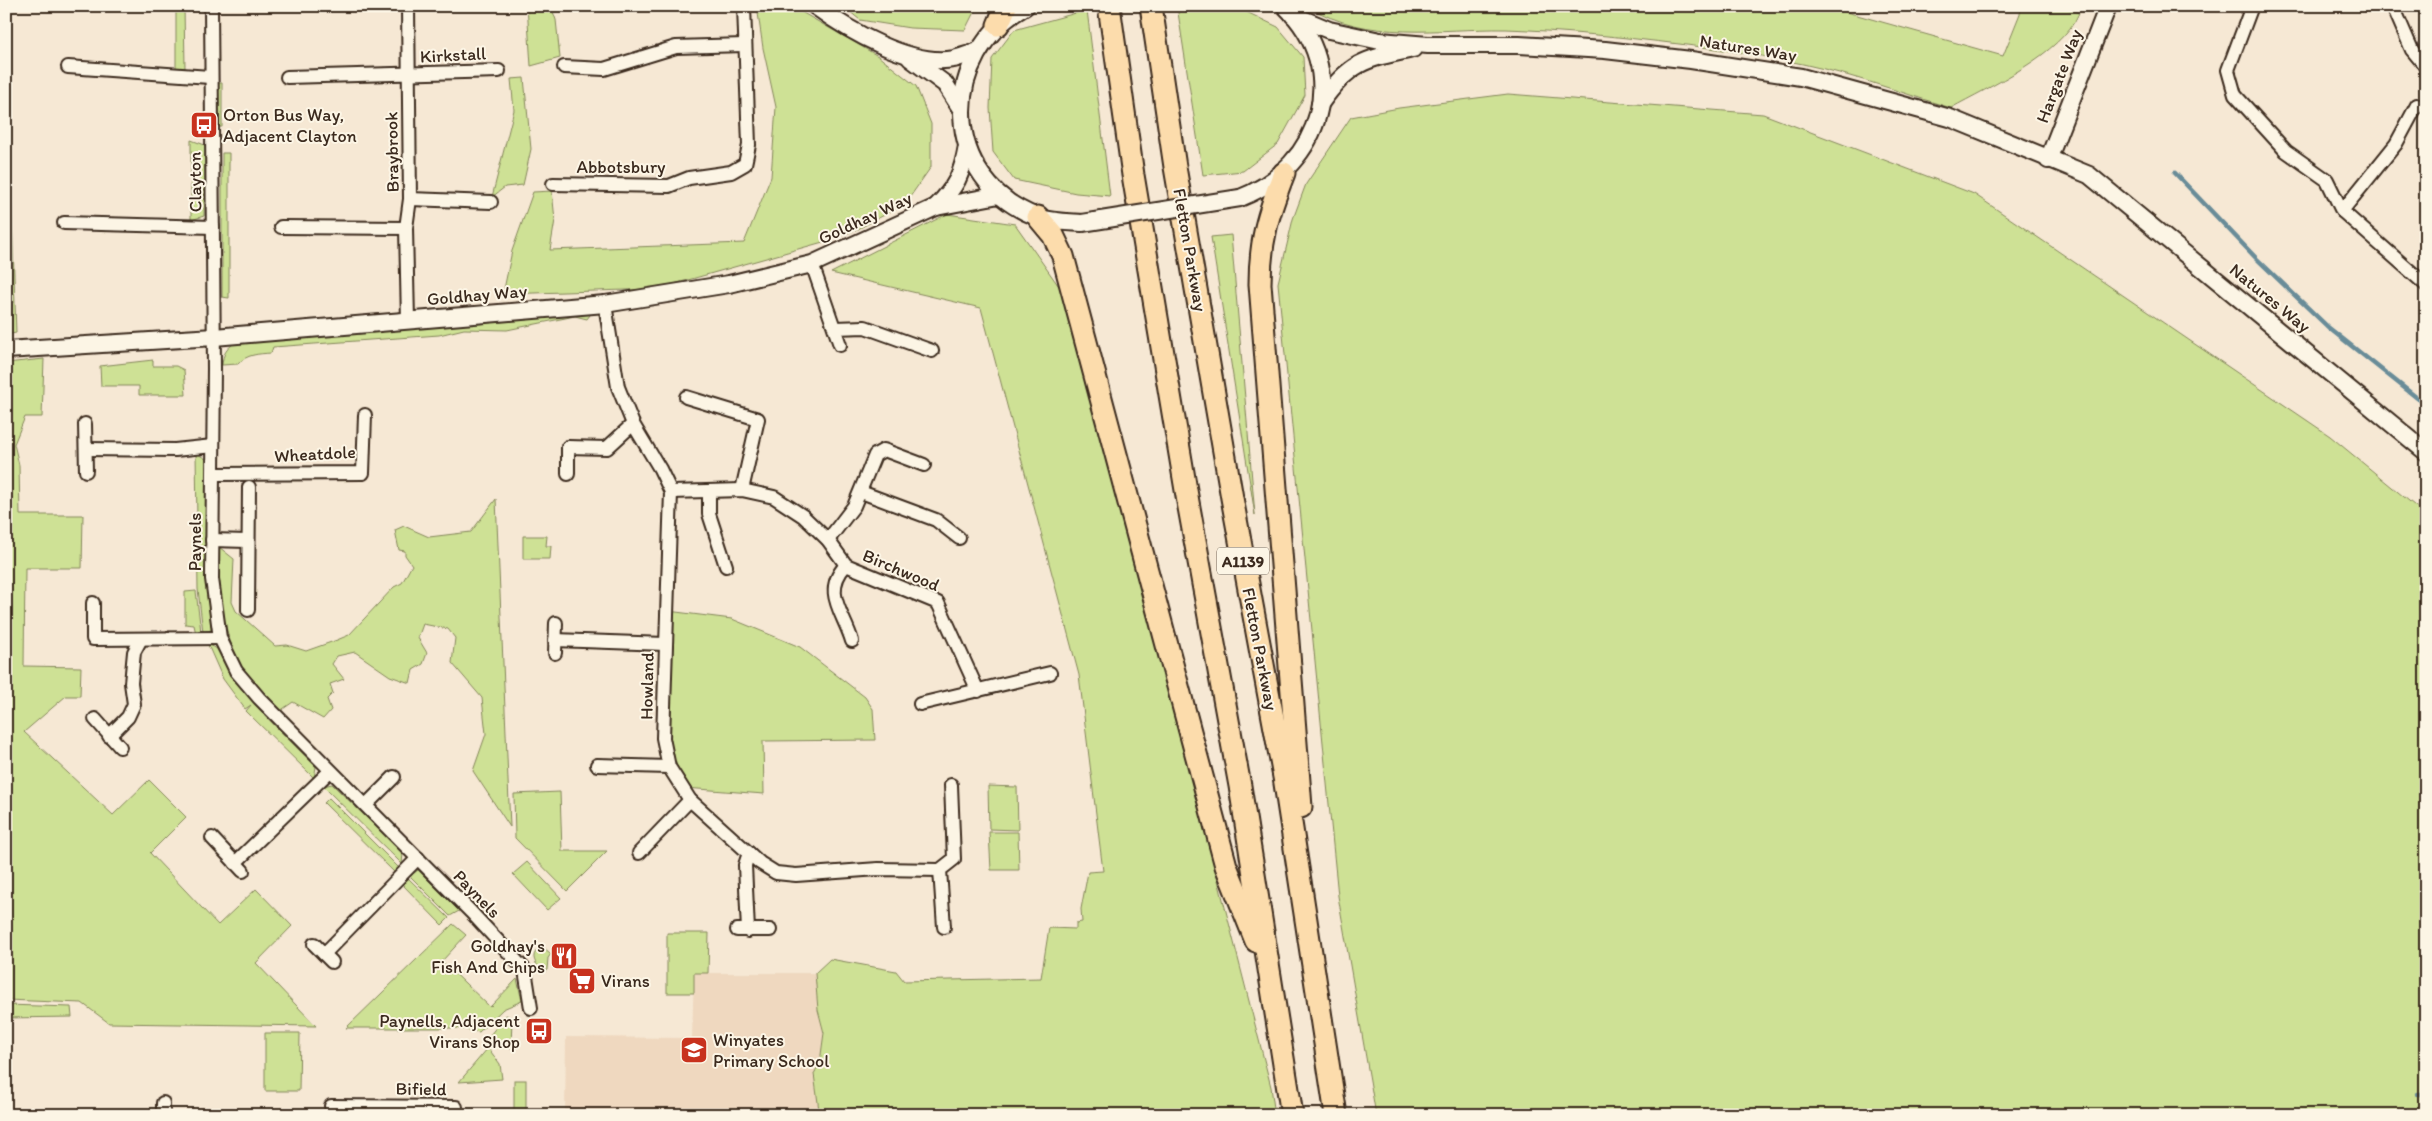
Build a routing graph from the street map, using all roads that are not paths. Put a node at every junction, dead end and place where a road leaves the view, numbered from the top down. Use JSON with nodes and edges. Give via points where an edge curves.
{"nodes":[{"id":1,"x":211,"y":6,"type":"edge"},
{"id":2,"x":408,"y":6,"type":"edge"},
{"id":3,"x":744,"y":6,"type":"edge"},
{"id":4,"x":815,"y":6,"type":"edge"},
{"id":5,"x":1026,"y":6,"type":"edge"},
{"id":6,"x":1109,"y":6,"type":"edge"},
{"id":7,"x":1151,"y":6,"type":"edge"},
{"id":8,"x":2108,"y":6,"type":"edge"},
{"id":9,"x":2252,"y":6,"type":"edge"},
{"id":10,"x":2393,"y":6,"type":"edge"},
{"id":11,"x":1289,"y":10,"type":"edge"},
{"id":12,"x":1002,"y":16,"type":"edge"},
{"id":13,"x":744,"y":45,"type":"junction"},
{"id":14,"x":1428,"y":46,"type":"junction"},
{"id":15,"x":900,"y":51,"type":"junction"},
{"id":16,"x":976,"y":52,"type":"junction"},
{"id":17,"x":564,"y":66,"type":"dead end"},
{"id":18,"x":68,"y":67,"type":"dead end"},
{"id":19,"x":2426,"y":68,"type":"edge"},
{"id":20,"x":499,"y":71,"type":"dead end"},
{"id":21,"x":408,"y":75,"type":"junction"},
{"id":22,"x":210,"y":77,"type":"junction"},
{"id":23,"x":287,"y":77,"type":"dead end"},
{"id":24,"x":1320,"y":105,"type":"junction"},
{"id":25,"x":2417,"y":105,"type":"dead end"},
{"id":26,"x":961,"y":108,"type":"junction"},
{"id":27,"x":967,"y":146,"type":"junction"},
{"id":28,"x":2048,"y":160,"type":"junction"},
{"id":29,"x":1284,"y":173,"type":"junction"},
{"id":30,"x":553,"y":184,"type":"dead end"},
{"id":31,"x":999,"y":195,"type":"junction"},
{"id":32,"x":410,"y":199,"type":"junction"},
{"id":33,"x":491,"y":202,"type":"dead end"},
{"id":34,"x":936,"y":207,"type":"junction"},
{"id":35,"x":2342,"y":211,"type":"junction"},
{"id":36,"x":1038,"y":217,"type":"junction"},
{"id":37,"x":64,"y":223,"type":"dead end"},
{"id":38,"x":281,"y":226,"type":"dead end"},
{"id":39,"x":214,"y":227,"type":"junction"},
{"id":40,"x":406,"y":228,"type":"junction"},
{"id":41,"x":812,"y":264,"type":"junction"},
{"id":42,"x":2426,"y":285,"type":"edge"},
{"id":43,"x":605,"y":304,"type":"junction"},
{"id":44,"x":408,"y":321,"type":"junction"},
{"id":45,"x":835,"y":328,"type":"junction"},
{"id":46,"x":214,"y":338,"type":"junction"},
{"id":47,"x":840,"y":345,"type":"dead end"},
{"id":48,"x":6,"y":350,"type":"edge"},
{"id":49,"x":932,"y":351,"type":"dead end"},
{"id":50,"x":686,"y":397,"type":"dead end"},
{"id":51,"x":365,"y":415,"type":"dead end"},
{"id":52,"x":85,"y":424,"type":"dead end"},
{"id":53,"x":633,"y":424,"type":"junction"},
{"id":54,"x":213,"y":446,"type":"junction"},
{"id":55,"x":86,"y":449,"type":"junction"},
{"id":56,"x":2426,"y":452,"type":"edge"},
{"id":57,"x":924,"y":465,"type":"dead end"},
{"id":58,"x":86,"y":471,"type":"dead end"},
{"id":59,"x":213,"y":474,"type":"junction"},
{"id":60,"x":568,"y":474,"type":"dead end"},
{"id":61,"x":248,"y":487,"type":"dead end"},
{"id":62,"x":742,"y":490,"type":"junction"},
{"id":63,"x":670,"y":492,"type":"junction"},
{"id":64,"x":709,"y":492,"type":"junction"},
{"id":65,"x":861,"y":492,"type":"junction"},
{"id":66,"x":959,"y":538,"type":"dead end"},
{"id":67,"x":212,"y":540,"type":"junction"},
{"id":68,"x":828,"y":540,"type":"junction"},
{"id":69,"x":248,"y":541,"type":"junction"},
{"id":70,"x":846,"y":565,"type":"junction"},
{"id":71,"x":726,"y":566,"type":"dead end"},
{"id":72,"x":93,"y":603,"type":"dead end"},
{"id":73,"x":248,"y":610,"type":"dead end"},
{"id":74,"x":556,"y":624,"type":"dead end"},
{"id":75,"x":220,"y":638,"type":"junction"},
{"id":76,"x":141,"y":639,"type":"junction"},
{"id":77,"x":852,"y":641,"type":"dead end"},
{"id":78,"x":665,"y":644,"type":"junction"},
{"id":79,"x":1050,"y":673,"type":"dead end"},
{"id":80,"x":978,"y":691,"type":"junction"},
{"id":81,"x":920,"y":704,"type":"dead end"},
{"id":82,"x":95,"y":719,"type":"dead end"},
{"id":83,"x":109,"y":736,"type":"junction"},
{"id":84,"x":120,"y":748,"type":"dead end"},
{"id":85,"x":598,"y":765,"type":"dead end"},
{"id":86,"x":669,"y":767,"type":"junction"},
{"id":87,"x":330,"y":771,"type":"junction"},
{"id":88,"x":394,"y":777,"type":"dead end"},
{"id":89,"x":951,"y":785,"type":"dead end"},
{"id":90,"x":690,"y":800,"type":"junction"},
{"id":91,"x":366,"y":805,"type":"junction"},
{"id":92,"x":212,"y":838,"type":"dead end"},
{"id":93,"x":638,"y":853,"type":"dead end"},
{"id":94,"x":749,"y":853,"type":"junction"},
{"id":95,"x":418,"y":858,"type":"junction"},
{"id":96,"x":940,"y":870,"type":"junction"},
{"id":97,"x":944,"y":927,"type":"dead end"},
{"id":98,"x":770,"y":930,"type":"dead end"},
{"id":99,"x":314,"y":944,"type":"dead end"},
{"id":100,"x":1314,"y":973,"type":"junction"},
{"id":101,"x":1271,"y":981,"type":"junction"},
{"id":102,"x":532,"y":1008,"type":"dead end"},
{"id":103,"x":331,"y":1106,"type":"dead end"},
{"id":104,"x":456,"y":1107,"type":"dead end"},
{"id":105,"x":384,"y":1110,"type":"edge"},
{"id":106,"x":1292,"y":1115,"type":"edge"},
{"id":107,"x":1336,"y":1115,"type":"edge"}],
"edges":[{"from":1,"to":22,"type":"street","name":"Clayton"},
{"from":2,"to":21,"type":"street","name":"Braybrook"},
{"from":3,"to":13,"type":"street","name":"Abbotsbury"},
{"from":4,"to":15,"type":"street","via":[[860,35]]},
{"from":5,"to":12,"type":"street"},
{"from":6,"to":101,"type":"highway","number":"A1139","via":[[1141,223]]},
{"from":7,"to":100,"type":"highway","name":"Fletton Parkway","number":"A1139","via":[[1232,498],[1284,778]]},
{"from":8,"to":28,"type":"street","name":"Hargate Way"},
{"from":9,"to":35,"type":"street","via":[[2228,70],[2235,95],[2286,151],[2327,180]]},
{"from":10,"to":19,"type":"street","via":[[2412,50]]},
{"from":11,"to":14,"type":"street","name":"Natures Way","via":[[1329,30],[1355,37]]},
{"from":11,"to":24,"type":"street","via":[[1313,48],[1319,66]]},
{"from":12,"to":16,"type":"street"},
{"from":13,"to":17,"type":"street","via":[[676,47],[604,68]]},
{"from":13,"to":30,"type":"street","name":"Abbotsbury","via":[[749,145],[745,164],[731,172],[689,178],[669,186]]},
{"from":14,"to":24,"type":"street","name":"Natures Way","via":[[1360,63],[1336,81]]},
{"from":14,"to":28,"type":"street","name":"Natures Way","via":[[1519,45],[1605,50],[1801,77],[1950,118]]},
{"from":15,"to":16,"type":"street","via":[[927,58],[953,59]]},
{"from":15,"to":26,"type":"street","via":[[944,84]]},
{"from":16,"to":26,"type":"street","via":[[965,79]]},
{"from":18,"to":22,"type":"street"},
{"from":20,"to":21,"type":"street","name":"Kirkstall"},
{"from":21,"to":23,"type":"street"},
{"from":21,"to":32,"type":"street","name":"Braybrook"},
{"from":22,"to":39,"type":"street","name":"Clayton"},
{"from":24,"to":29,"type":"street","via":[[1308,142]]},
{"from":25,"to":35,"type":"street","via":[[2396,144]]},
{"from":26,"to":27,"type":"street"},
{"from":27,"to":31,"type":"street","via":[[986,180]]},
{"from":27,"to":34,"type":"street","name":"Goldhay Way","via":[[963,169],[952,190]]},
{"from":28,"to":56,"type":"street","name":"Natures Way","via":[[2089,175]]},
{"from":29,"to":36,"type":"street","bridge":true,"via":[[1240,198],[1082,223]]},
{"from":29,"to":100,"type":"highway","via":[[1268,213],[1260,251],[1260,284]]},
{"from":31,"to":34,"type":"street","name":"Goldhay Way"},
{"from":31,"to":36,"type":"street"},
{"from":32,"to":33,"type":"street"},
{"from":32,"to":40,"type":"street","name":"Braybrook"},
{"from":34,"to":41,"type":"street","name":"Goldhay Way"},
{"from":35,"to":42,"type":"street"},
{"from":36,"to":101,"type":"highway","via":[[1064,256],[1226,866]]},
{"from":37,"to":39,"type":"street","name":"Clayton"},
{"from":38,"to":40,"type":"street"},
{"from":39,"to":46,"type":"street","name":"Clayton"},
{"from":40,"to":44,"type":"street","name":"Braybrook"},
{"from":41,"to":43,"type":"street","name":"Goldhay Way","via":[[729,284]]},
{"from":41,"to":45,"type":"street"},
{"from":43,"to":44,"type":"street","name":"Goldhay Way"},
{"from":43,"to":53,"type":"street","name":"Howland","via":[[618,387]]},
{"from":44,"to":46,"type":"street","name":"Goldhay Way"},
{"from":45,"to":47,"type":"street"},
{"from":45,"to":49,"type":"street","via":[[865,327]]},
{"from":46,"to":48,"type":"street","name":"Goldhay Way"},
{"from":46,"to":54,"type":"street","name":"Paynels"},
{"from":50,"to":62,"type":"street","via":[[758,419]]},
{"from":51,"to":59,"type":"street","name":"Wheatdole","via":[[363,472]]},
{"from":52,"to":55,"type":"street"},
{"from":53,"to":60,"type":"street","via":[[607,448],[568,447]]},
{"from":53,"to":63,"type":"street","name":"Howland"},
{"from":54,"to":55,"type":"street","via":[[175,450]]},
{"from":54,"to":59,"type":"street","name":"Paynels"},
{"from":55,"to":58,"type":"street"},
{"from":57,"to":65,"type":"street","via":[[884,450],[876,456]]},
{"from":59,"to":67,"type":"street","name":"Paynels"},
{"from":61,"to":69,"type":"street"},
{"from":62,"to":64,"type":"street","name":"Birchwood"},
{"from":62,"to":68,"type":"street","name":"Birchwood","via":[[774,497],[803,516]]},
{"from":63,"to":64,"type":"street","name":"Birchwood"},
{"from":63,"to":78,"type":"street","name":"Howland"},
{"from":64,"to":71,"type":"street","via":[[709,514]]},
{"from":65,"to":66,"type":"street","via":[[936,520]]},
{"from":65,"to":68,"type":"street","via":[[845,521]]},
{"from":67,"to":69,"type":"street"},
{"from":67,"to":75,"type":"street","name":"Paynels","via":[[212,579]]},
{"from":68,"to":70,"type":"street","name":"Birchwood"},
{"from":69,"to":73,"type":"street"},
{"from":70,"to":77,"type":"street","name":"Birchwood","via":[[836,580],[834,594]]},
{"from":70,"to":80,"type":"street","name":"Birchwood","via":[[938,603]]},
{"from":72,"to":76,"type":"street","via":[[93,638]]},
{"from":74,"to":78,"type":"street","via":[[555,646]]},
{"from":75,"to":76,"type":"street"},
{"from":75,"to":87,"type":"street","name":"Paynels","via":[[236,671]]},
{"from":76,"to":83,"type":"street","via":[[134,652],[131,683],[134,704],[128,717]]},
{"from":78,"to":86,"type":"street","name":"Howland","via":[[663,738]]},
{"from":79,"to":80,"type":"street"},
{"from":80,"to":81,"type":"street"},
{"from":82,"to":83,"type":"street"},
{"from":83,"to":84,"type":"street"},
{"from":85,"to":86,"type":"street"},
{"from":86,"to":90,"type":"street","name":"Howland"},
{"from":87,"to":91,"type":"street","name":"Paynels"},
{"from":87,"to":92,"type":"street","via":[[239,867]]},
{"from":88,"to":91,"type":"street"},
{"from":89,"to":96,"type":"street","via":[[954,859]]},
{"from":90,"to":93,"type":"street"},
{"from":90,"to":94,"type":"street","name":"Howland"},
{"from":91,"to":95,"type":"street","name":"Paynels"},
{"from":94,"to":96,"type":"street","name":"Howland","via":[[776,873],[796,875]]},
{"from":94,"to":98,"type":"street","via":[[745,866],[742,931]]},
{"from":95,"to":99,"type":"street","via":[[328,958]]},
{"from":95,"to":102,"type":"street","name":"Paynels","via":[[525,970]]},
{"from":96,"to":97,"type":"street"},
{"from":100,"to":107,"type":"highway","name":"Fletton Parkway","number":"A1139"},
{"from":101,"to":106,"type":"highway","number":"A1139"},
{"from":103,"to":105,"type":"street","name":"Bifield"},
{"from":104,"to":105,"type":"street","name":"Bifield"}]}
